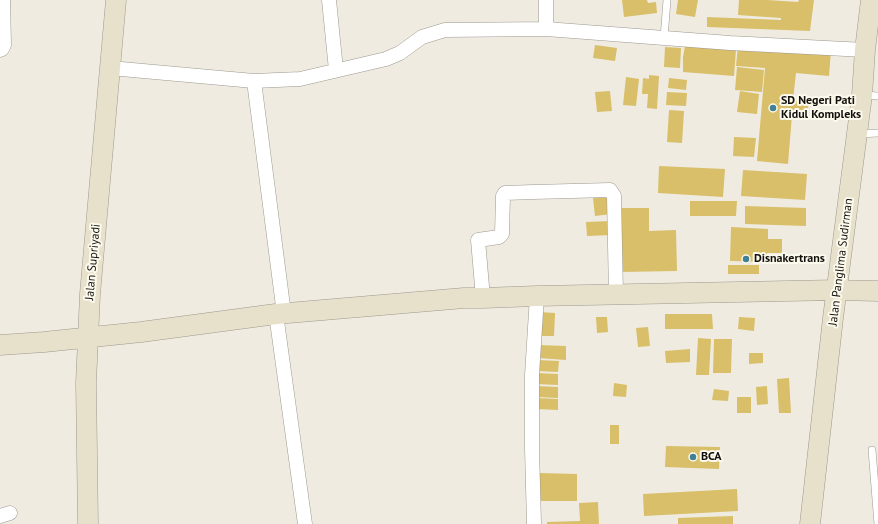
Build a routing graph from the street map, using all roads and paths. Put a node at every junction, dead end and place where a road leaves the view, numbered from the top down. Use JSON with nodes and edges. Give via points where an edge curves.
{"nodes":[{"id":1,"x":3,"y":0,"type":"edge"},
{"id":2,"x":116,"y":0,"type":"edge"},
{"id":3,"x":329,"y":0,"type":"edge"},
{"id":4,"x":546,"y":0,"type":"edge"},
{"id":5,"x":667,"y":0,"type":"edge"},
{"id":6,"x":871,"y":0,"type":"edge"},
{"id":7,"x":873,"y":24,"type":"edge"},
{"id":8,"x":546,"y":29,"type":"junction"},
{"id":9,"x":664,"y":38,"type":"junction"},
{"id":10,"x":0,"y":50,"type":"edge"},
{"id":11,"x":865,"y":50,"type":"junction"},
{"id":12,"x":110,"y":68,"type":"junction"},
{"id":13,"x":336,"y":70,"type":"junction"},
{"id":14,"x":254,"y":81,"type":"junction"},
{"id":15,"x":870,"y":96,"type":"edge"},
{"id":16,"x":878,"y":133,"type":"edge"},
{"id":17,"x":857,"y":134,"type":"junction"},
{"id":18,"x":837,"y":290,"type":"junction"},
{"id":19,"x":878,"y":291,"type":"edge"},
{"id":20,"x":616,"y":294,"type":"junction"},
{"id":21,"x":537,"y":296,"type":"junction"},
{"id":22,"x":483,"y":298,"type":"junction"},
{"id":23,"x":280,"y":314,"type":"junction"},
{"id":24,"x":88,"y":338,"type":"junction"},
{"id":25,"x":0,"y":345,"type":"edge"},
{"id":26,"x":872,"y":450,"type":"dead end"},
{"id":27,"x":88,"y":524,"type":"edge"},
{"id":28,"x":305,"y":524,"type":"edge"},
{"id":29,"x":534,"y":524,"type":"edge"},
{"id":30,"x":810,"y":524,"type":"edge"},
{"id":31,"x":878,"y":524,"type":"edge"}],
"edges":[{"from":1,"to":10,"type":"street","via":[[4,45]]},
{"from":2,"to":12,"type":"street","name":"Jalan Supriyadi"},
{"from":3,"to":13,"type":"street"},
{"from":4,"to":8,"type":"street"},
{"from":5,"to":9,"type":"lane"},
{"from":6,"to":7,"type":"street","name":"Jalan Panglima Sudirman"},
{"from":7,"to":11,"type":"street","name":"Jalan Panglima Sudirman"},
{"from":8,"to":9,"type":"street"},
{"from":8,"to":13,"type":"street","via":[[445,30],[422,37],[400,53],[386,59]]},
{"from":9,"to":11,"type":"street"},
{"from":11,"to":15,"type":"street","name":"Jalan Panglima Sudirman"},
{"from":12,"to":14,"type":"street"},
{"from":12,"to":24,"type":"street","name":"Jalan Supriyadi"},
{"from":13,"to":14,"type":"street","via":[[300,79]]},
{"from":14,"to":23,"type":"street"},
{"from":15,"to":17,"type":"street","name":"Jalan Panglima Sudirman"},
{"from":16,"to":17,"type":"lane"},
{"from":17,"to":18,"type":"street","name":"Jalan Panglima Sudirman"},
{"from":18,"to":19,"type":"street"},
{"from":18,"to":20,"type":"street"},
{"from":18,"to":30,"type":"street","name":"Jalan Panglima Sudirman"},
{"from":20,"to":21,"type":"street"},
{"from":20,"to":22,"type":"street","via":[[614,196],[610,190],[541,191],[505,193],[502,234],[499,237],[478,240]]},
{"from":21,"to":22,"type":"street"},
{"from":21,"to":29,"type":"street","via":[[532,382]]},
{"from":22,"to":23,"type":"street"},
{"from":23,"to":24,"type":"street"},
{"from":23,"to":28,"type":"street"},
{"from":24,"to":25,"type":"street"},
{"from":24,"to":27,"type":"street","name":"Jalan Supriyadi"},
{"from":26,"to":31,"type":"lane"}]}
